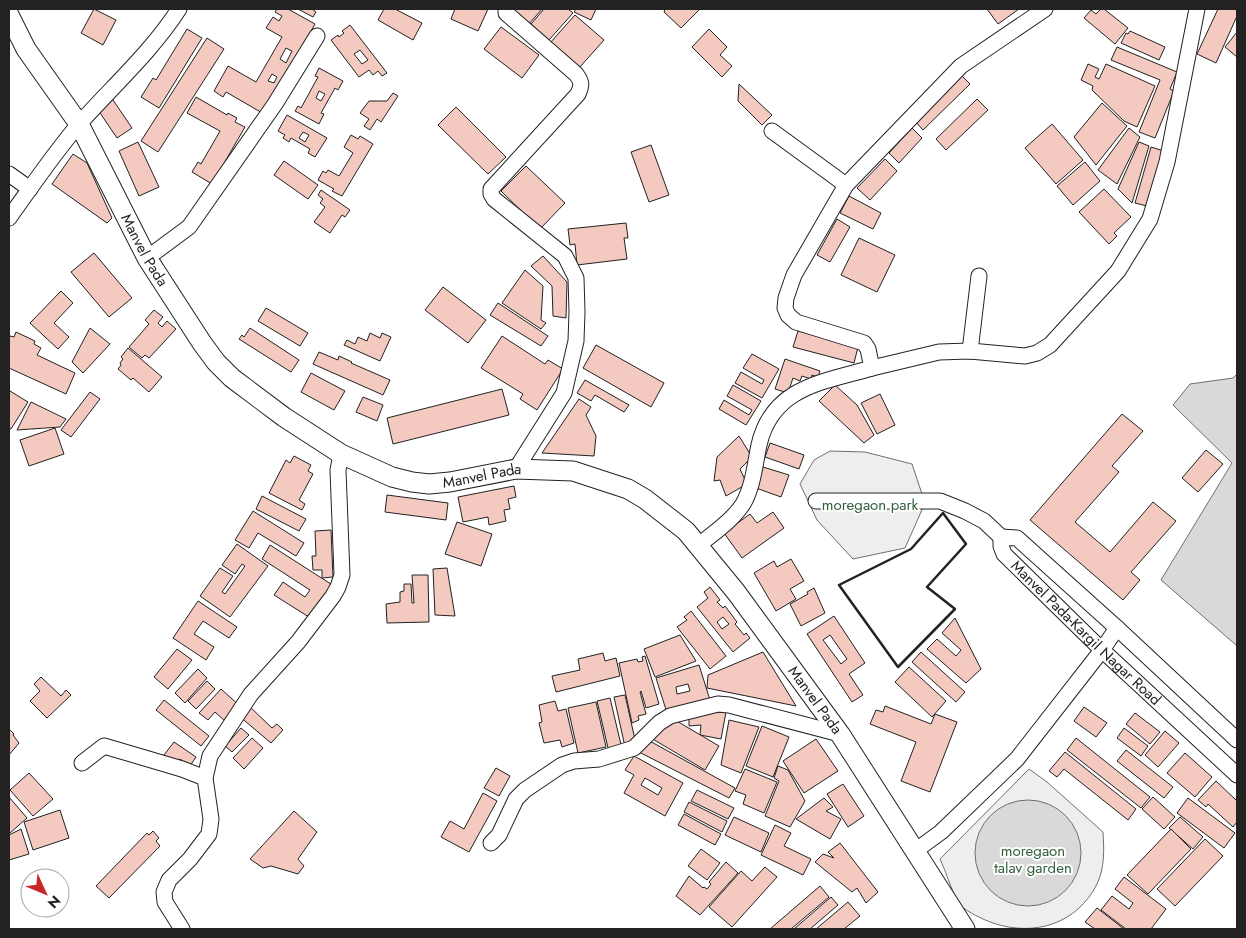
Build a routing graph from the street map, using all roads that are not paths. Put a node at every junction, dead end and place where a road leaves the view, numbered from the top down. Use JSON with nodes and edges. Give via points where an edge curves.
{"nodes":[{"id":1,"x":180,"y":9,"type":"edge"},
{"id":2,"x":506,"y":9,"type":"edge"},
{"id":3,"x":1045,"y":9,"type":"edge"},
{"id":4,"x":1197,"y":9,"type":"edge"},
{"id":5,"x":9,"y":15,"type":"edge"},
{"id":6,"x":317,"y":36,"type":"dead end"},
{"id":7,"x":79,"y":124,"type":"junction"},
{"id":8,"x":772,"y":131,"type":"dead end"},
{"id":9,"x":9,"y":174,"type":"edge"},
{"id":10,"x":846,"y":185,"type":"junction"},
{"id":11,"x":30,"y":188,"type":"junction"},
{"id":12,"x":9,"y":218,"type":"edge"},
{"id":13,"x":147,"y":258,"type":"junction"},
{"id":14,"x":979,"y":276,"type":"dead end"},
{"id":15,"x":970,"y":351,"type":"junction"},
{"id":16,"x":872,"y":368,"type":"junction"},
{"id":17,"x":341,"y":454,"type":"junction"},
{"id":18,"x":516,"y":468,"type":"junction"},
{"id":19,"x":816,"y":501,"type":"dead end"},
{"id":20,"x":1001,"y":537,"type":"junction"},
{"id":21,"x":698,"y":546,"type":"junction"},
{"id":22,"x":1117,"y":628,"type":"junction"},
{"id":23,"x":1102,"y":650,"type":"junction"},
{"id":24,"x":840,"y":734,"type":"junction"},
{"id":25,"x":1237,"y":740,"type":"edge"},
{"id":26,"x":82,"y":763,"type":"dead end"},
{"id":27,"x":1237,"y":775,"type":"edge"},
{"id":28,"x":205,"y":778,"type":"junction"},
{"id":29,"x":492,"y":844,"type":"dead end"},
{"id":30,"x":915,"y":851,"type":"junction"},
{"id":31,"x":182,"y":929,"type":"edge"},
{"id":32,"x":965,"y":929,"type":"edge"}],
"edges":[{"from":1,"to":7,"type":"street"},
{"from":2,"to":18,"type":"street","via":[[506,13],[576,74],[582,86],[490,189],[494,199],[564,256],[576,278],[576,341],[564,393]]},
{"from":3,"to":10,"type":"street","via":[[961,66]]},
{"from":4,"to":15,"type":"street","via":[[1167,162],[1150,219],[1118,271],[1050,345],[1038,353],[1025,356]]},
{"from":5,"to":7,"type":"main road","name":"Manvel Pada","via":[[26,49]]},
{"from":6,"to":13,"type":"street","via":[[275,104],[189,227]]},
{"from":7,"to":11,"type":"street"},
{"from":7,"to":13,"type":"main road","name":"Manvel Pada"},
{"from":8,"to":10,"type":"street"},
{"from":9,"to":11,"type":"street"},
{"from":10,"to":16,"type":"street","via":[[794,275],[785,308],[796,322],[864,343]]},
{"from":11,"to":12,"type":"street"},
{"from":13,"to":17,"type":"main road","name":"Manvel Pada","via":[[216,362],[284,417]]},
{"from":14,"to":15,"type":"street"},
{"from":15,"to":16,"type":"street","via":[[938,352]]},
{"from":16,"to":21,"type":"street","via":[[806,386],[771,415],[762,432],[743,504]]},
{"from":17,"to":18,"type":"main road","name":"Manvel Pada","via":[[392,476],[429,484]]},
{"from":17,"to":28,"type":"street","via":[[338,470],[342,575],[338,587],[298,642],[250,694],[210,756]]},
{"from":18,"to":21,"type":"main road","name":"Manvel Pada","via":[[573,471],[628,489],[686,531]]},
{"from":19,"to":20,"type":"street","via":[[940,501],[984,521]]},
{"from":20,"to":22,"type":"street","name":"Manvel Pada-Kargil Nagar Road","via":[[1017,538]]},
{"from":20,"to":23,"type":"street","name":"Manvel Pada-Kargil Nagar Road","via":[[1004,554]]},
{"from":21,"to":24,"type":"main road","name":"Manvel Pada","via":[[736,592]]},
{"from":22,"to":23,"type":"street"},
{"from":22,"to":25,"type":"street","name":"Manvel Pada-Kargil Nagar Road"},
{"from":23,"to":27,"type":"street","name":"Manvel Pada-Kargil Nagar Road"},
{"from":23,"to":30,"type":"street","via":[[1017,759],[941,832]]},
{"from":24,"to":29,"type":"street","via":[[729,705],[718,704],[670,716],[634,748],[599,759],[562,765],[525,790],[516,799]]},
{"from":24,"to":30,"type":"main road","name":"Manvel Pada"},
{"from":26,"to":28,"type":"street","via":[[104,746]]},
{"from":28,"to":31,"type":"street","via":[[211,819],[209,834],[169,880],[164,892],[165,902]]},
{"from":30,"to":32,"type":"main road","name":"Manvel Pada"}]}
